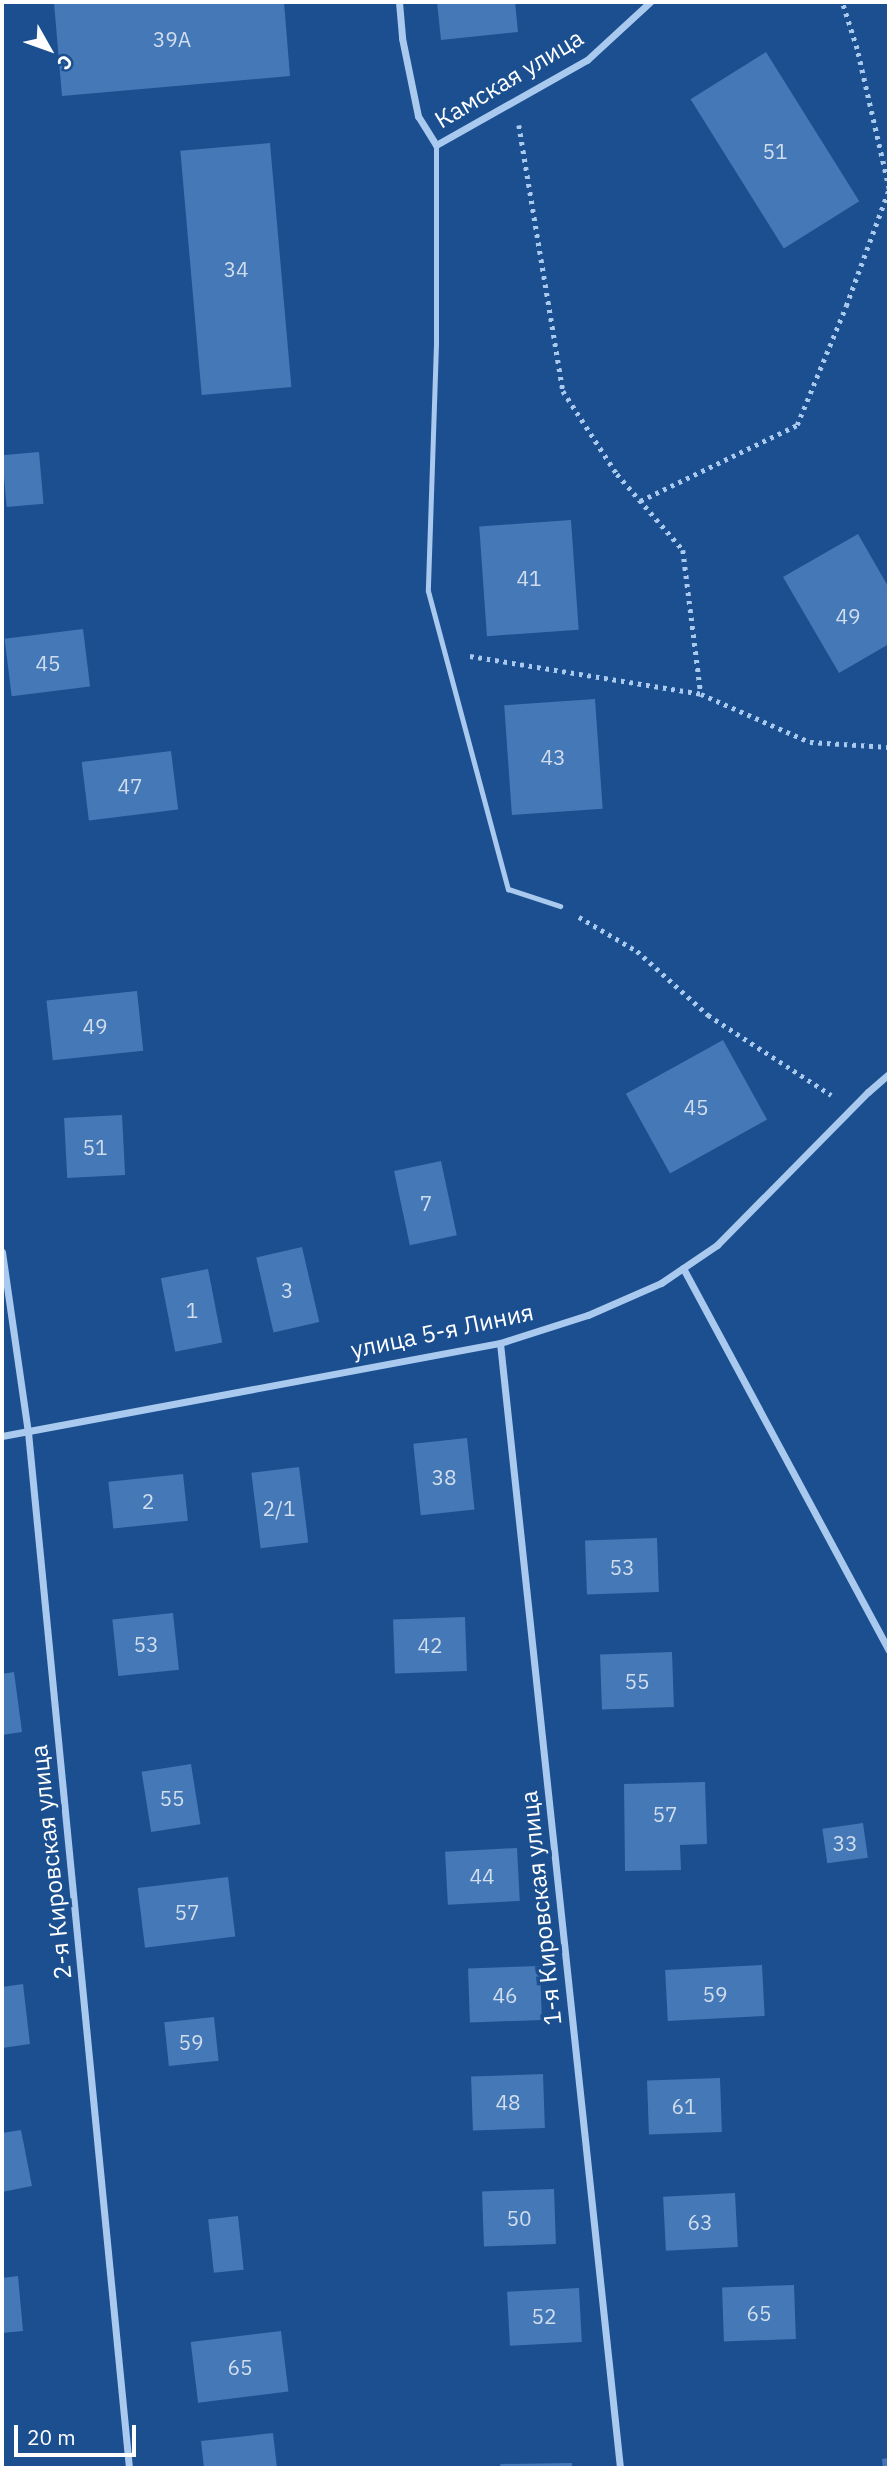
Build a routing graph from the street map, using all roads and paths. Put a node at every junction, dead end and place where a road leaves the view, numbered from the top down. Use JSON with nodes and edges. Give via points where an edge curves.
{"nodes":[{"id":1,"x":399,"y":2,"type":"edge"},
{"id":2,"x":650,"y":2,"type":"edge"},
{"id":3,"x":842,"y":2,"type":"edge"},
{"id":4,"x":515,"y":100,"type":"junction"},
{"id":5,"x":436,"y":145,"type":"junction"},
{"id":6,"x":640,"y":501,"type":"junction"},
{"id":7,"x":445,"y":652,"type":"junction"},
{"id":8,"x":701,"y":694,"type":"junction"},
{"id":9,"x":889,"y":747,"type":"edge"},
{"id":10,"x":560,"y":906,"type":"joint"},
{"id":11,"x":889,"y":1074,"type":"edge"},
{"id":12,"x":851,"y":1108,"type":"junction"},
{"id":13,"x":2,"y":1252,"type":"edge"},
{"id":14,"x":684,"y":1268,"type":"junction"},
{"id":15,"x":500,"y":1343,"type":"junction"},
{"id":16,"x":28,"y":1432,"type":"junction"},
{"id":17,"x":2,"y":1436,"type":"edge"},
{"id":18,"x":889,"y":1651,"type":"edge"},
{"id":19,"x":129,"y":2468,"type":"edge"},
{"id":20,"x":620,"y":2468,"type":"edge"}],
"edges":[{"from":1,"to":5,"type":"street","name":"Камская улица","via":[[418,116]]},
{"from":2,"to":4,"type":"street","name":"Камская улица","via":[[587,60]]},
{"from":3,"to":6,"type":"path","via":[[888,190],[846,306],[797,425]]},
{"from":4,"to":5,"type":"street","name":"Камская улица"},
{"from":4,"to":6,"type":"path","via":[[563,391]]},
{"from":5,"to":7,"type":"lane","via":[[436,344],[428,591]]},
{"from":6,"to":8,"type":"path","via":[[683,550]]},
{"from":7,"to":8,"type":"path"},
{"from":7,"to":10,"type":"lane","via":[[508,889]]},
{"from":8,"to":9,"type":"path","via":[[810,743]]},
{"from":10,"to":12,"type":"path","via":[[637,951],[708,1015]]},
{"from":11,"to":12,"type":"street","name":"улица 5-я Линия"},
{"from":12,"to":14,"type":"street","name":"улица 5-я Линия","via":[[717,1245]]},
{"from":13,"to":16,"type":"street","name":"2-я Кировская улица"},
{"from":14,"to":15,"type":"street","name":"улица 5-я Линия","via":[[588,1315]]},
{"from":14,"to":18,"type":"street"},
{"from":15,"to":16,"type":"street","name":"улица 5-я Линия"},
{"from":15,"to":20,"type":"street","name":"1-я Кировская улица"},
{"from":16,"to":17,"type":"street","name":"улица 5-я Линия"},
{"from":16,"to":19,"type":"street","name":"2-я Кировская улица"}]}
